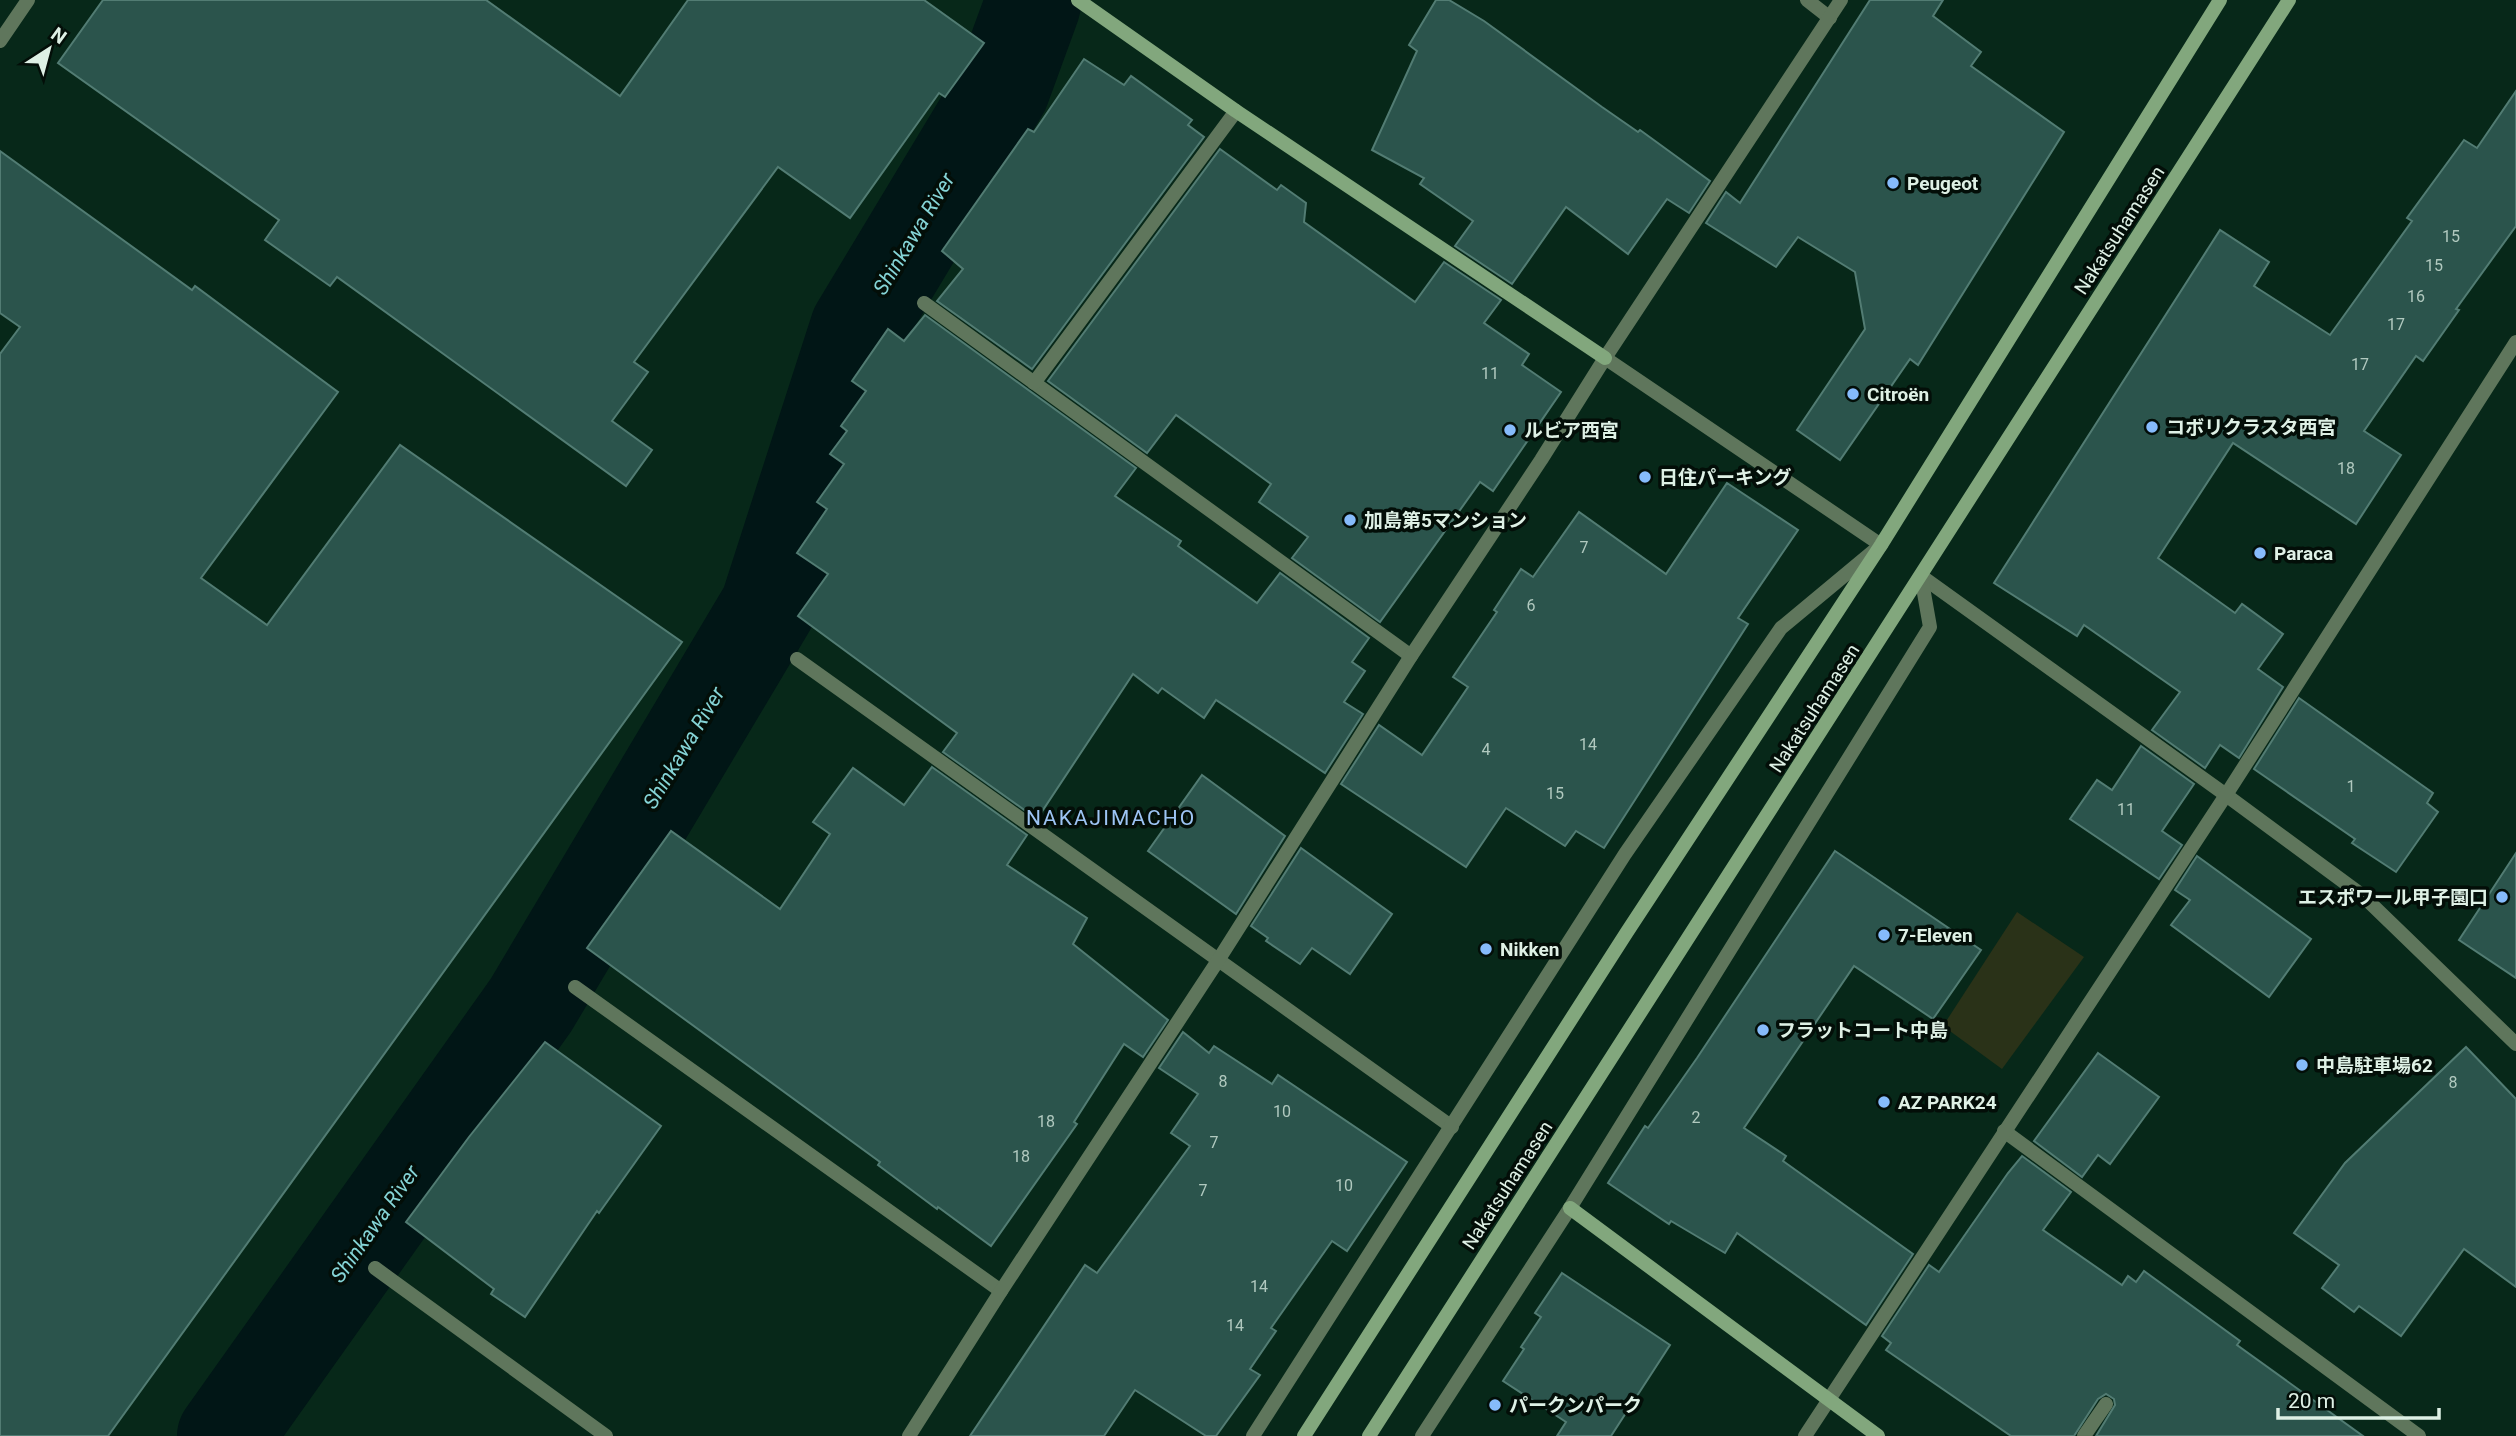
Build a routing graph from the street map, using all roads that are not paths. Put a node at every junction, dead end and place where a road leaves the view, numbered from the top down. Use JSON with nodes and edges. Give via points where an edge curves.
{"nodes":[{"id":1,"x":28,"y":0,"type":"edge"},
{"id":2,"x":1079,"y":0,"type":"edge"},
{"id":3,"x":1807,"y":0,"type":"edge"},
{"id":4,"x":1841,"y":0,"type":"edge"},
{"id":5,"x":2220,"y":0,"type":"edge"},
{"id":6,"x":2289,"y":0,"type":"edge"},
{"id":7,"x":1830,"y":18,"type":"junction"},
{"id":8,"x":0,"y":41,"type":"edge"},
{"id":9,"x":1236,"y":111,"type":"junction"},
{"id":10,"x":924,"y":303,"type":"dead end"},
{"id":11,"x":2516,"y":342,"type":"edge"},
{"id":12,"x":1605,"y":358,"type":"junction"},
{"id":13,"x":1034,"y":383,"type":"junction"},
{"id":14,"x":1881,"y":545,"type":"junction"},
{"id":15,"x":1921,"y":576,"type":"junction"},
{"id":16,"x":1411,"y":656,"type":"junction"},
{"id":17,"x":797,"y":659,"type":"dead end"},
{"id":18,"x":2225,"y":794,"type":"junction"},
{"id":19,"x":1219,"y":960,"type":"junction"},
{"id":20,"x":575,"y":987,"type":"dead end"},
{"id":21,"x":2516,"y":1044,"type":"edge"},
{"id":22,"x":1452,"y":1127,"type":"junction"},
{"id":23,"x":2004,"y":1131,"type":"junction"},
{"id":24,"x":1570,"y":1208,"type":"junction"},
{"id":25,"x":375,"y":1268,"type":"dead end"},
{"id":26,"x":1001,"y":1291,"type":"junction"},
{"id":27,"x":1827,"y":1400,"type":"junction"},
{"id":28,"x":2106,"y":1404,"type":"dead end"},
{"id":29,"x":606,"y":1436,"type":"edge"},
{"id":30,"x":909,"y":1436,"type":"edge"},
{"id":31,"x":1253,"y":1436,"type":"edge"},
{"id":32,"x":1304,"y":1436,"type":"edge"},
{"id":33,"x":1369,"y":1436,"type":"edge"},
{"id":34,"x":1422,"y":1436,"type":"edge"},
{"id":35,"x":1805,"y":1436,"type":"edge"},
{"id":36,"x":1878,"y":1436,"type":"edge"},
{"id":37,"x":2084,"y":1436,"type":"edge"},
{"id":38,"x":2419,"y":1436,"type":"edge"}],
"edges":[{"from":1,"to":8,"type":"street"},
{"from":2,"to":9,"type":"street"},
{"from":3,"to":7,"type":"street"},
{"from":4,"to":7,"type":"street"},
{"from":5,"to":14,"type":"street","name":"Nakatsuhamasen"},
{"from":6,"to":15,"type":"street","name":"Nakatsuhamasen"},
{"from":7,"to":12,"type":"street"},
{"from":9,"to":12,"type":"street"},
{"from":9,"to":13,"type":"street"},
{"from":10,"to":13,"type":"street"},
{"from":11,"to":18,"type":"street"},
{"from":12,"to":14,"type":"street"},
{"from":12,"to":16,"type":"street"},
{"from":13,"to":16,"type":"street"},
{"from":14,"to":22,"type":"street","via":[[1781,628],[1625,854]]},
{"from":14,"to":32,"type":"street","name":"Nakatsuhamasen"},
{"from":15,"to":18,"type":"street"},
{"from":15,"to":24,"type":"street","via":[[1930,627]]},
{"from":15,"to":33,"type":"street","name":"Nakatsuhamasen"},
{"from":16,"to":19,"type":"street"},
{"from":17,"to":19,"type":"street"},
{"from":18,"to":21,"type":"street","via":[[2363,897]]},
{"from":18,"to":23,"type":"street"},
{"from":19,"to":22,"type":"street"},
{"from":19,"to":26,"type":"street"},
{"from":20,"to":26,"type":"street"},
{"from":22,"to":31,"type":"street"},
{"from":23,"to":27,"type":"street"},
{"from":23,"to":38,"type":"street"},
{"from":24,"to":27,"type":"street"},
{"from":24,"to":34,"type":"street"},
{"from":25,"to":29,"type":"street"},
{"from":26,"to":30,"type":"street"},
{"from":27,"to":35,"type":"street"},
{"from":27,"to":36,"type":"street"},
{"from":28,"to":37,"type":"street"}]}
